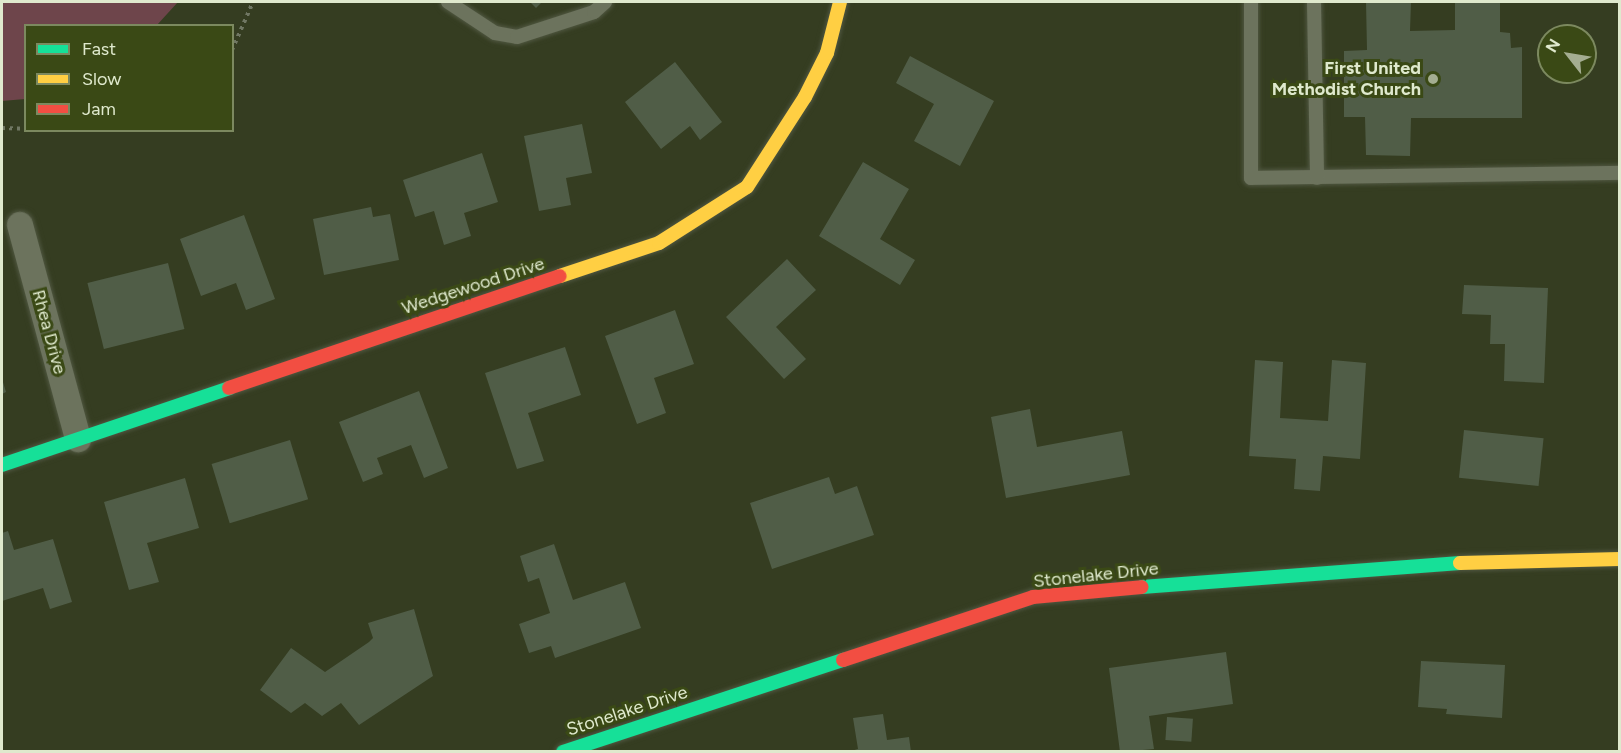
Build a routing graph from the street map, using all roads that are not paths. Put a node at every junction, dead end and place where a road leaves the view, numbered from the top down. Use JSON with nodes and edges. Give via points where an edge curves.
{"nodes":[{"id":1,"x":448,"y":2,"type":"edge"},
{"id":2,"x":605,"y":2,"type":"edge"},
{"id":3,"x":840,"y":2,"type":"edge"},
{"id":4,"x":1251,"y":2,"type":"edge"},
{"id":5,"x":1314,"y":2,"type":"edge"},
{"id":6,"x":1620,"y":173,"type":"edge"},
{"id":7,"x":1317,"y":178,"type":"junction"},
{"id":8,"x":20,"y":225,"type":"dead end"},
{"id":9,"x":78,"y":439,"type":"junction"},
{"id":10,"x":2,"y":465,"type":"edge"},
{"id":11,"x":1620,"y":559,"type":"edge"},
{"id":12,"x":563,"y":752,"type":"edge"}],
"edges":[{"from":1,"to":2,"type":"lane","via":[[495,33],[517,37],[594,12]]},
{"from":3,"to":9,"type":"street","name":"Wedgewood Drive","via":[[827,53],[805,97],[747,187],[659,243]]},
{"from":4,"to":7,"type":"lane","via":[[1251,178]]},
{"from":5,"to":7,"type":"lane"},
{"from":6,"to":7,"type":"lane"},
{"from":8,"to":9,"type":"street","name":"Rhea Drive"},
{"from":9,"to":10,"type":"street","name":"Wedgewood Drive"},
{"from":11,"to":12,"type":"street","name":"Stonelake Drive","via":[[1410,564],[1033,597]]}]}
